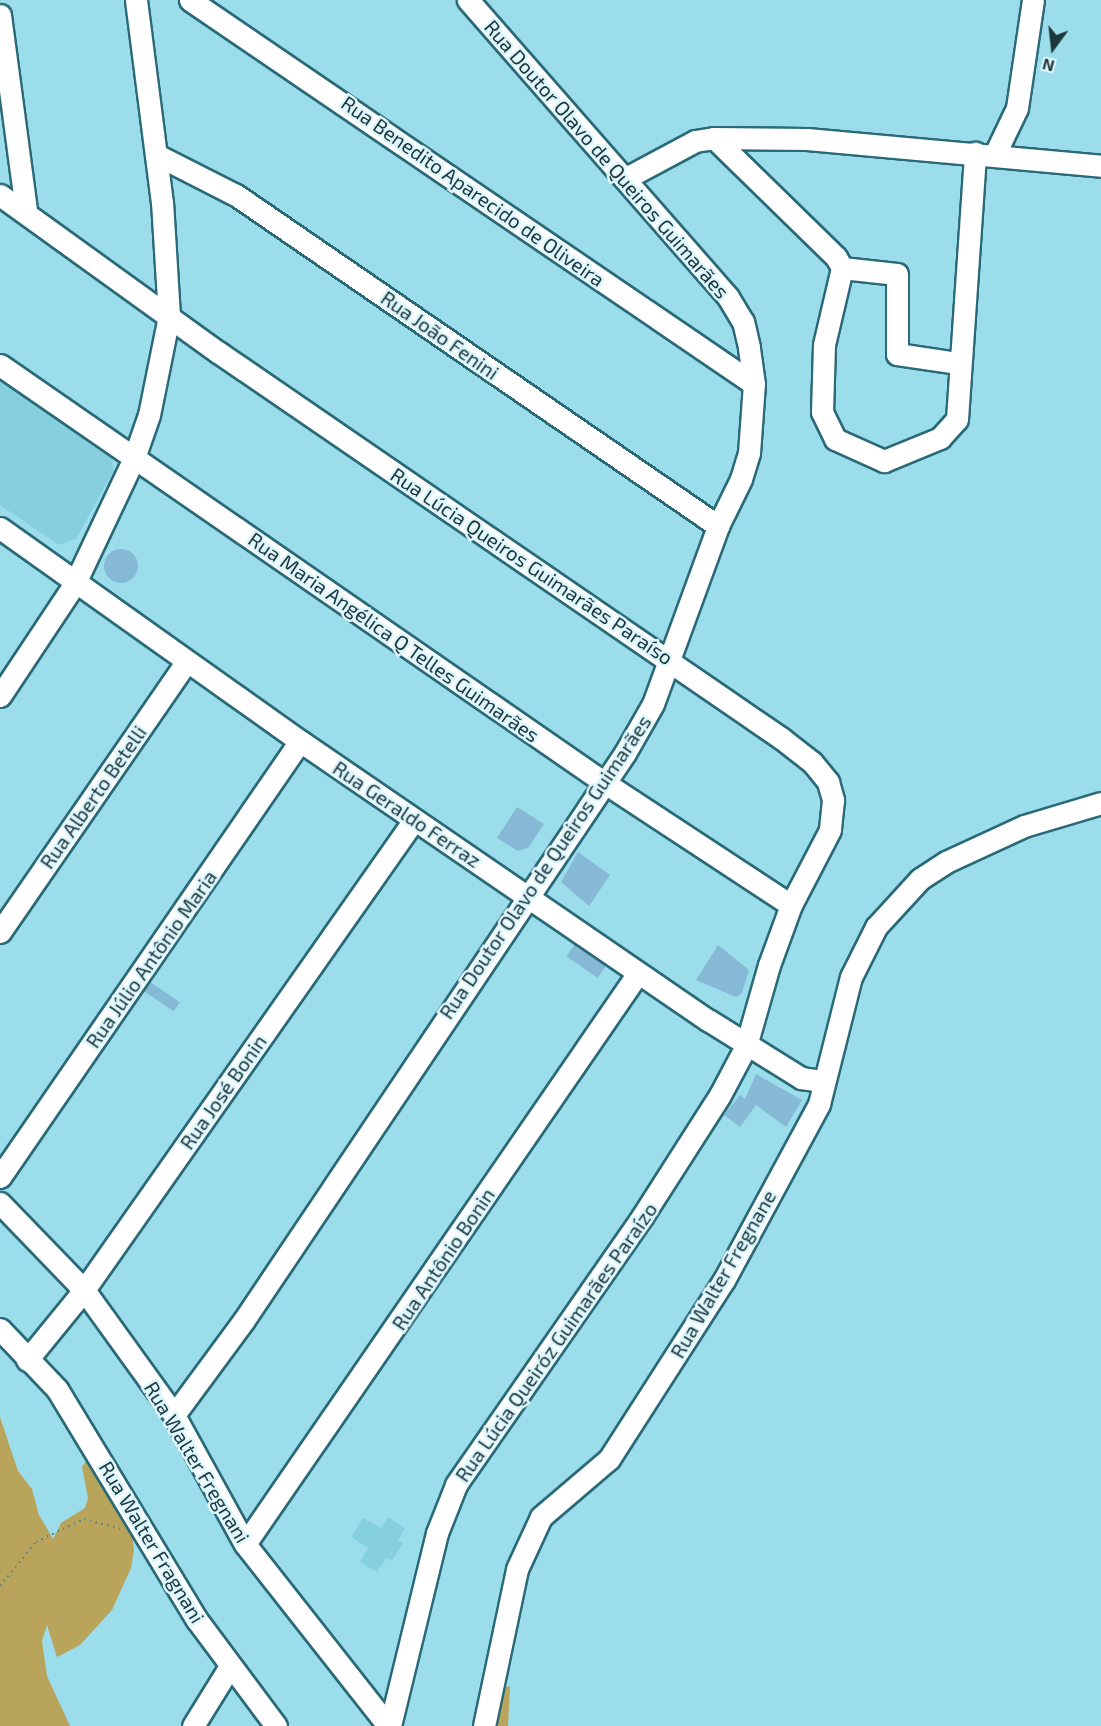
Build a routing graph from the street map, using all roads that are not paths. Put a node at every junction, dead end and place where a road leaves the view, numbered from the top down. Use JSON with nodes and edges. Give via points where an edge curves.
{"nodes":[{"id":1,"x":136,"y":0,"type":"edge"},
{"id":2,"x":190,"y":0,"type":"edge"},
{"id":3,"x":468,"y":0,"type":"edge"},
{"id":4,"x":1033,"y":0,"type":"edge"},
{"id":5,"x":0,"y":15,"type":"edge"},
{"id":6,"x":714,"y":138,"type":"junction"},
{"id":7,"x":985,"y":153,"type":"junction"},
{"id":8,"x":157,"y":155,"type":"junction"},
{"id":9,"x":1101,"y":166,"type":"edge"},
{"id":10,"x":626,"y":178,"type":"junction"},
{"id":11,"x":0,"y":195,"type":"edge"},
{"id":12,"x":26,"y":211,"type":"junction"},
{"id":13,"x":842,"y":268,"type":"junction"},
{"id":14,"x":169,"y":316,"type":"junction"},
{"id":15,"x":958,"y":363,"type":"junction"},
{"id":16,"x":0,"y":365,"type":"edge"},
{"id":17,"x":754,"y":384,"type":"junction"},
{"id":18,"x":134,"y":458,"type":"junction"},
{"id":19,"x":718,"y":526,"type":"junction"},
{"id":20,"x":0,"y":528,"type":"edge"},
{"id":21,"x":75,"y":583,"type":"junction"},
{"id":22,"x":670,"y":660,"type":"junction"},
{"id":23,"x":186,"y":662,"type":"junction"},
{"id":24,"x":0,"y":696,"type":"edge"},
{"id":25,"x":300,"y":741,"type":"junction"},
{"id":26,"x":605,"y":783,"type":"junction"},
{"id":27,"x":1101,"y":803,"type":"edge"},
{"id":28,"x":414,"y":820,"type":"junction"},
{"id":29,"x":527,"y":893,"type":"junction"},
{"id":30,"x":791,"y":905,"type":"junction"},
{"id":31,"x":0,"y":932,"type":"edge"},
{"id":32,"x":638,"y":973,"type":"junction"},
{"id":33,"x":746,"y":1046,"type":"junction"},
{"id":34,"x":823,"y":1081,"type":"junction"},
{"id":35,"x":0,"y":1177,"type":"edge"},
{"id":36,"x":0,"y":1203,"type":"edge"},
{"id":37,"x":84,"y":1290,"type":"junction"},
{"id":38,"x":0,"y":1329,"type":"edge"},
{"id":39,"x":27,"y":1360,"type":"junction"},
{"id":40,"x":174,"y":1415,"type":"junction"},
{"id":41,"x":245,"y":1544,"type":"junction"},
{"id":42,"x":230,"y":1666,"type":"junction"},
{"id":43,"x":193,"y":1726,"type":"edge"},
{"id":44,"x":276,"y":1726,"type":"edge"},
{"id":45,"x":389,"y":1726,"type":"edge"},
{"id":46,"x":483,"y":1726,"type":"edge"}],
"edges":[{"from":1,"to":8,"type":"street"},
{"from":2,"to":17,"type":"street","name":"Rua Benedito Aparecido de Oliveira"},
{"from":3,"to":10,"type":"street","name":"Rua Doutor Olavo de Queiros Guimarães"},
{"from":4,"to":7,"type":"street","via":[[1017,108]]},
{"from":5,"to":12,"type":"street"},
{"from":6,"to":7,"type":"street","via":[[807,139]]},
{"from":6,"to":10,"type":"street","via":[[675,150]]},
{"from":6,"to":13,"type":"street","via":[[836,257]]},
{"from":7,"to":9,"type":"street"},
{"from":7,"to":15,"type":"street"},
{"from":8,"to":14,"type":"street"},
{"from":8,"to":19,"type":"street","name":"Rua João Fenini","via":[[236,195]]},
{"from":10,"to":17,"type":"street","name":"Rua Doutor Olavo de Queiros Guimarães","via":[[728,297],[743,322]]},
{"from":11,"to":12,"type":"street","name":"Rua Lúcia Queiros Guimarães Paraíso"},
{"from":12,"to":14,"type":"street","name":"Rua Lúcia Queiros Guimarães Paraíso"},
{"from":13,"to":15,"type":"street","via":[[897,274],[897,354]]},
{"from":13,"to":15,"type":"street","via":[[824,345],[822,412],[835,439],[884,461],[940,438],[957,419]]},
{"from":14,"to":18,"type":"street","via":[[149,415]]},
{"from":14,"to":22,"type":"street","name":"Rua Lúcia Queiros Guimarães Paraíso"},
{"from":16,"to":18,"type":"street","name":"Rua Maria Angélica Q Telles Guimarães"},
{"from":17,"to":19,"type":"street","name":"Rua Doutor Olavo de Queiros Guimarães","via":[[749,453]]},
{"from":18,"to":21,"type":"street"},
{"from":18,"to":26,"type":"street","name":"Rua Maria Angélica Q Telles Guimarães"},
{"from":19,"to":22,"type":"street","name":"Rua Doutor Olavo de Queiros Guimarães"},
{"from":20,"to":21,"type":"street","name":"Rua Geraldo Ferraz"},
{"from":21,"to":23,"type":"street","name":"Rua Geraldo Ferraz"},
{"from":21,"to":24,"type":"street"},
{"from":22,"to":26,"type":"street","name":"Rua Doutor Olavo de Queiros Guimarães","via":[[653,704]]},
{"from":22,"to":30,"type":"street","name":"Rua Lúcia Queiros Guimarães Paraíso","via":[[781,738],[812,762],[828,782],[833,800],[830,830]]},
{"from":23,"to":25,"type":"street","name":"Rua Geraldo Ferraz"},
{"from":23,"to":31,"type":"street","name":"Rua Alberto Betelli"},
{"from":25,"to":28,"type":"street","name":"Rua Geraldo Ferraz"},
{"from":25,"to":35,"type":"street","name":"Rua Júlio Antônio Maria"},
{"from":26,"to":29,"type":"street","name":"Rua Doutor Olavo de Queiros Guimarães"},
{"from":26,"to":30,"type":"street","name":"Rua Maria Angélica Q Telles Guimarães"},
{"from":27,"to":34,"type":"street","name":"Rua Walter Fregnane","via":[[987,840],[920,879],[876,927],[851,977]]},
{"from":28,"to":29,"type":"street","name":"Rua Geraldo Ferraz"},
{"from":28,"to":37,"type":"street","name":"Rua José Bonin"},
{"from":29,"to":32,"type":"street","name":"Rua Geraldo Ferraz"},
{"from":29,"to":40,"type":"street","name":"Rua Doutor Olavo de Queiros Guimarães","via":[[244,1320]]},
{"from":30,"to":33,"type":"street","name":"Rua Lúcia Queiros Guimarães Paraíso"},
{"from":32,"to":33,"type":"street","name":"Rua Geraldo Ferraz"},
{"from":32,"to":41,"type":"street","name":"Rua Antônio Bonin"},
{"from":33,"to":34,"type":"street","name":"Rua Geraldo Ferraz","via":[[801,1078]]},
{"from":33,"to":45,"type":"street","name":"Rua Lúcia Queiróz Guimarães Paraízo","via":[[685,1153],[456,1485],[437,1533]]},
{"from":34,"to":46,"type":"street","name":"Rua Walter Fregnane","via":[[819,1104],[724,1280],[609,1459],[541,1517],[517,1569]]},
{"from":36,"to":37,"type":"street","name":"Rua Walter Fregnani"},
{"from":37,"to":39,"type":"street","name":"Rua José Bonin"},
{"from":37,"to":40,"type":"street","name":"Rua Walter Fregnani"},
{"from":38,"to":39,"type":"street"},
{"from":39,"to":42,"type":"street","name":"Rua Walter Fragnani","via":[[57,1389],[197,1620]]},
{"from":40,"to":41,"type":"street","name":"Rua Walter Fregnani"},
{"from":41,"to":45,"type":"street","name":"Rua Walter Fregnani"},
{"from":42,"to":43,"type":"street"},
{"from":42,"to":44,"type":"street","name":"Rua Walter Fragnani"}]}
